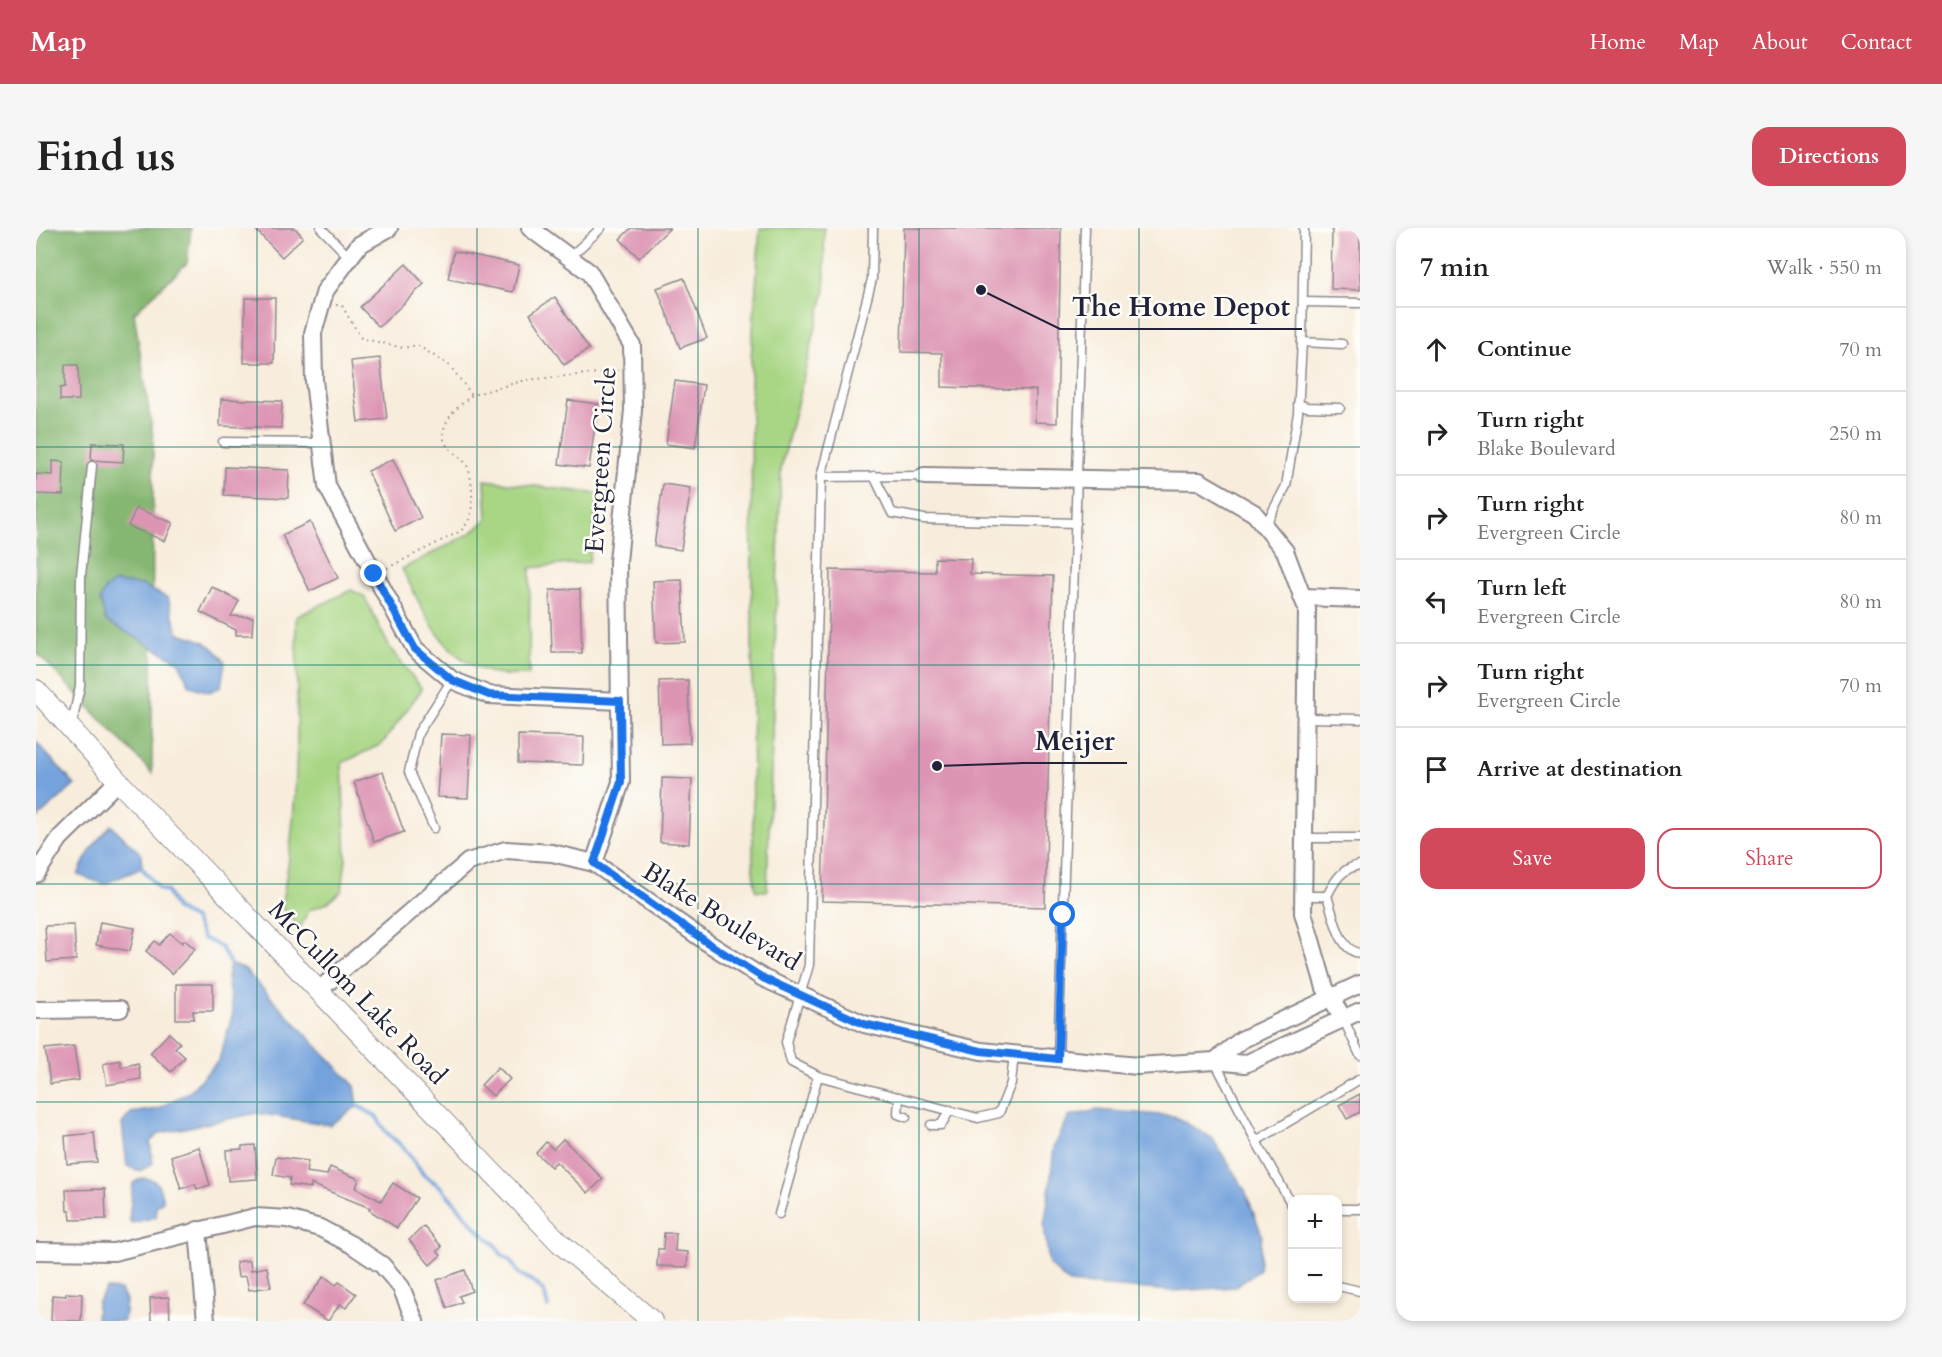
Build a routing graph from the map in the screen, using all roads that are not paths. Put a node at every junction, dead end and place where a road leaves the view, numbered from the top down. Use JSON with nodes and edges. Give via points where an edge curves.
{"nodes":[{"id":1,"x":321,"y":228,"type":"edge"},
{"id":2,"x":389,"y":228,"type":"edge"},
{"id":3,"x":530,"y":228,"type":"edge"},
{"id":4,"x":601,"y":228,"type":"edge"},
{"id":5,"x":873,"y":228,"type":"edge"},
{"id":6,"x":1085,"y":228,"type":"edge"},
{"id":7,"x":1304,"y":228,"type":"edge"},
{"id":8,"x":350,"y":258,"type":"junction"},
{"id":9,"x":569,"y":258,"type":"junction"},
{"id":10,"x":1303,"y":302,"type":"junction"},
{"id":11,"x":1360,"y":303,"type":"edge"},
{"id":12,"x":1302,"y":342,"type":"junction"},
{"id":13,"x":1342,"y":345,"type":"dead end"},
{"id":14,"x":1298,"y":404,"type":"junction"},
{"id":15,"x":1340,"y":408,"type":"dead end"},
{"id":16,"x":223,"y":442,"type":"dead end"},
{"id":17,"x":322,"y":443,"type":"junction"},
{"id":18,"x":92,"y":466,"type":"dead end"},
{"id":19,"x":874,"y":476,"type":"junction"},
{"id":20,"x":924,"y":476,"type":"joint"},
{"id":21,"x":820,"y":477,"type":"junction"},
{"id":22,"x":1077,"y":479,"type":"junction"},
{"id":23,"x":1076,"y":523,"type":"junction"},
{"id":24,"x":1265,"y":526,"type":"junction"},
{"id":25,"x":1302,"y":597,"type":"junction"},
{"id":26,"x":1360,"y":599,"type":"edge"},
{"id":27,"x":452,"y":680,"type":"junction"},
{"id":28,"x":36,"y":690,"type":"edge"},
{"id":29,"x":620,"y":701,"type":"junction"},
{"id":30,"x":1306,"y":718,"type":"junction"},
{"id":31,"x":1360,"y":719,"type":"edge"},
{"id":32,"x":71,"y":728,"type":"junction"},
{"id":33,"x":118,"y":781,"type":"junction"},
{"id":34,"x":434,"y":828,"type":"dead end"},
{"id":35,"x":1304,"y":838,"type":"junction"},
{"id":36,"x":1360,"y":838,"type":"edge"},
{"id":37,"x":594,"y":863,"type":"junction"},
{"id":38,"x":1360,"y":865,"type":"edge"},
{"id":39,"x":36,"y":874,"type":"edge"},
{"id":40,"x":1304,"y":896,"type":"junction"},
{"id":41,"x":1327,"y":896,"type":"junction"},
{"id":42,"x":1360,"y":953,"type":"edge"},
{"id":43,"x":1360,"y":984,"type":"edge"},
{"id":44,"x":319,"y":990,"type":"junction"},
{"id":45,"x":801,"y":995,"type":"junction"},
{"id":46,"x":1331,"y":997,"type":"junction"},
{"id":47,"x":120,"y":1009,"type":"dead end"},
{"id":48,"x":36,"y":1010,"type":"edge"},
{"id":49,"x":1360,"y":1011,"type":"edge"},
{"id":50,"x":1342,"y":1018,"type":"junction"},
{"id":51,"x":1014,"y":1054,"type":"junction"},
{"id":52,"x":1360,"y":1055,"type":"edge"},
{"id":53,"x":1058,"y":1059,"type":"junction"},
{"id":54,"x":1215,"y":1060,"type":"junction"},
{"id":55,"x":818,"y":1076,"type":"junction"},
{"id":56,"x":1360,"y":1079,"type":"edge"},
{"id":57,"x":899,"y":1097,"type":"junction"},
{"id":58,"x":950,"y":1110,"type":"junction"},
{"id":59,"x":906,"y":1117,"type":"dead end"},
{"id":60,"x":931,"y":1125,"type":"dead end"},
{"id":61,"x":1256,"y":1142,"type":"junction"},
{"id":62,"x":1288,"y":1196,"type":"edge"},
{"id":63,"x":1342,"y":1209,"type":"edge"},
{"id":64,"x":1360,"y":1209,"type":"edge"},
{"id":65,"x":779,"y":1214,"type":"dead end"},
{"id":66,"x":198,"y":1230,"type":"junction"},
{"id":67,"x":36,"y":1251,"type":"edge"},
{"id":68,"x":1342,"y":1287,"type":"edge"},
{"id":69,"x":1360,"y":1291,"type":"edge"},
{"id":70,"x":206,"y":1321,"type":"edge"},
{"id":71,"x":415,"y":1321,"type":"edge"},
{"id":72,"x":652,"y":1321,"type":"edge"}],
"edges":[{"from":1,"to":8,"type":"lane"},
{"from":2,"to":8,"type":"street","via":[[359,245]]},
{"from":3,"to":9,"type":"street","name":"Evergreen Circle"},
{"from":4,"to":9,"type":"lane"},
{"from":5,"to":21,"type":"lane","via":[[872,279]]},
{"from":6,"to":22,"type":"lane"},
{"from":7,"to":10,"type":"lane"},
{"from":8,"to":17,"type":"street","via":[[325,291],[313,333]]},
{"from":9,"to":29,"type":"street","name":"Evergreen Circle","via":[[589,272],[632,345],[633,410],[618,562]]},
{"from":10,"to":11,"type":"lane"},
{"from":10,"to":12,"type":"lane"},
{"from":12,"to":13,"type":"lane"},
{"from":12,"to":14,"type":"lane"},
{"from":14,"to":15,"type":"lane"},
{"from":14,"to":24,"type":"lane","via":[[1286,486]]},
{"from":16,"to":17,"type":"lane"},
{"from":17,"to":27,"type":"street","via":[[327,486],[415,649]]},
{"from":18,"to":32,"type":"lane","via":[[81,576],[81,686]]},
{"from":19,"to":20,"type":"lane"},
{"from":19,"to":21,"type":"lane"},
{"from":19,"to":23,"type":"lane","via":[[892,513],[924,519]]},
{"from":20,"to":22,"type":"street"},
{"from":21,"to":45,"type":"lane","via":[[809,965]]},
{"from":22,"to":23,"type":"lane"},
{"from":22,"to":24,"type":"street","via":[[1199,481],[1254,513]]},
{"from":23,"to":53,"type":"lane"},
{"from":24,"to":25,"type":"street","via":[[1286,551]]},
{"from":25,"to":26,"type":"street"},
{"from":25,"to":30,"type":"street","via":[[1307,609]]},
{"from":27,"to":29,"type":"street","via":[[489,695]]},
{"from":27,"to":34,"type":"lane","via":[[418,733],[409,772]]},
{"from":28,"to":32,"type":"street","name":"McCullom Lake Road"},
{"from":29,"to":37,"type":"street","name":"Evergreen Circle","via":[[621,782]]},
{"from":30,"to":31,"type":"lane"},
{"from":30,"to":35,"type":"street"},
{"from":32,"to":33,"type":"street","name":"McCullom Lake Road"},
{"from":33,"to":39,"type":"street","via":[[60,838]]},
{"from":33,"to":44,"type":"street","name":"McCullom Lake Road"},
{"from":35,"to":36,"type":"lane"},
{"from":35,"to":40,"type":"street"},
{"from":37,"to":44,"type":"street","name":"Blake Boulevard","via":[[552,853],[506,850],[468,862]]},
{"from":37,"to":45,"type":"street","name":"Blake Boulevard","via":[[708,943],[763,978]]},
{"from":38,"to":41,"type":"lane","via":[[1346,868]]},
{"from":40,"to":41,"type":"lane"},
{"from":40,"to":46,"type":"street","via":[[1303,913]]},
{"from":41,"to":42,"type":"lane","via":[[1344,945]]},
{"from":43,"to":46,"type":"street"},
{"from":44,"to":72,"type":"street","name":"McCullom Lake Road","via":[[560,1243]]},
{"from":45,"to":51,"type":"street","name":"Blake Boulevard","via":[[864,1024],[981,1051]]},
{"from":45,"to":55,"type":"lane","via":[[786,1042],[791,1062]]},
{"from":46,"to":50,"type":"street"},
{"from":46,"to":54,"type":"street","via":[[1240,1040]]},
{"from":47,"to":48,"type":"street"},
{"from":49,"to":50,"type":"street","name":"Blake Boulevard"},
{"from":50,"to":52,"type":"lane"},
{"from":50,"to":54,"type":"street","name":"Blake Boulevard","via":[[1245,1064]]},
{"from":51,"to":53,"type":"street","name":"Blake Boulevard"},
{"from":51,"to":58,"type":"lane","via":[[1011,1083],[999,1113],[978,1118]]},
{"from":53,"to":54,"type":"street","name":"Blake Boulevard","via":[[1138,1066]]},
{"from":54,"to":61,"type":"lane"},
{"from":55,"to":57,"type":"lane"},
{"from":55,"to":65,"type":"lane"},
{"from":56,"to":61,"type":"lane"},
{"from":57,"to":58,"type":"lane"},
{"from":57,"to":59,"type":"lane","via":[[898,1114]]},
{"from":58,"to":60,"type":"lane","via":[[941,1125]]},
{"from":61,"to":62,"type":"lane"},
{"from":63,"to":64,"type":"lane"},
{"from":66,"to":67,"type":"street","via":[[114,1252]]},
{"from":66,"to":70,"type":"street"},
{"from":66,"to":71,"type":"street","via":[[255,1217],[320,1228],[382,1265],[401,1287]]},
{"from":68,"to":69,"type":"lane"}]}
